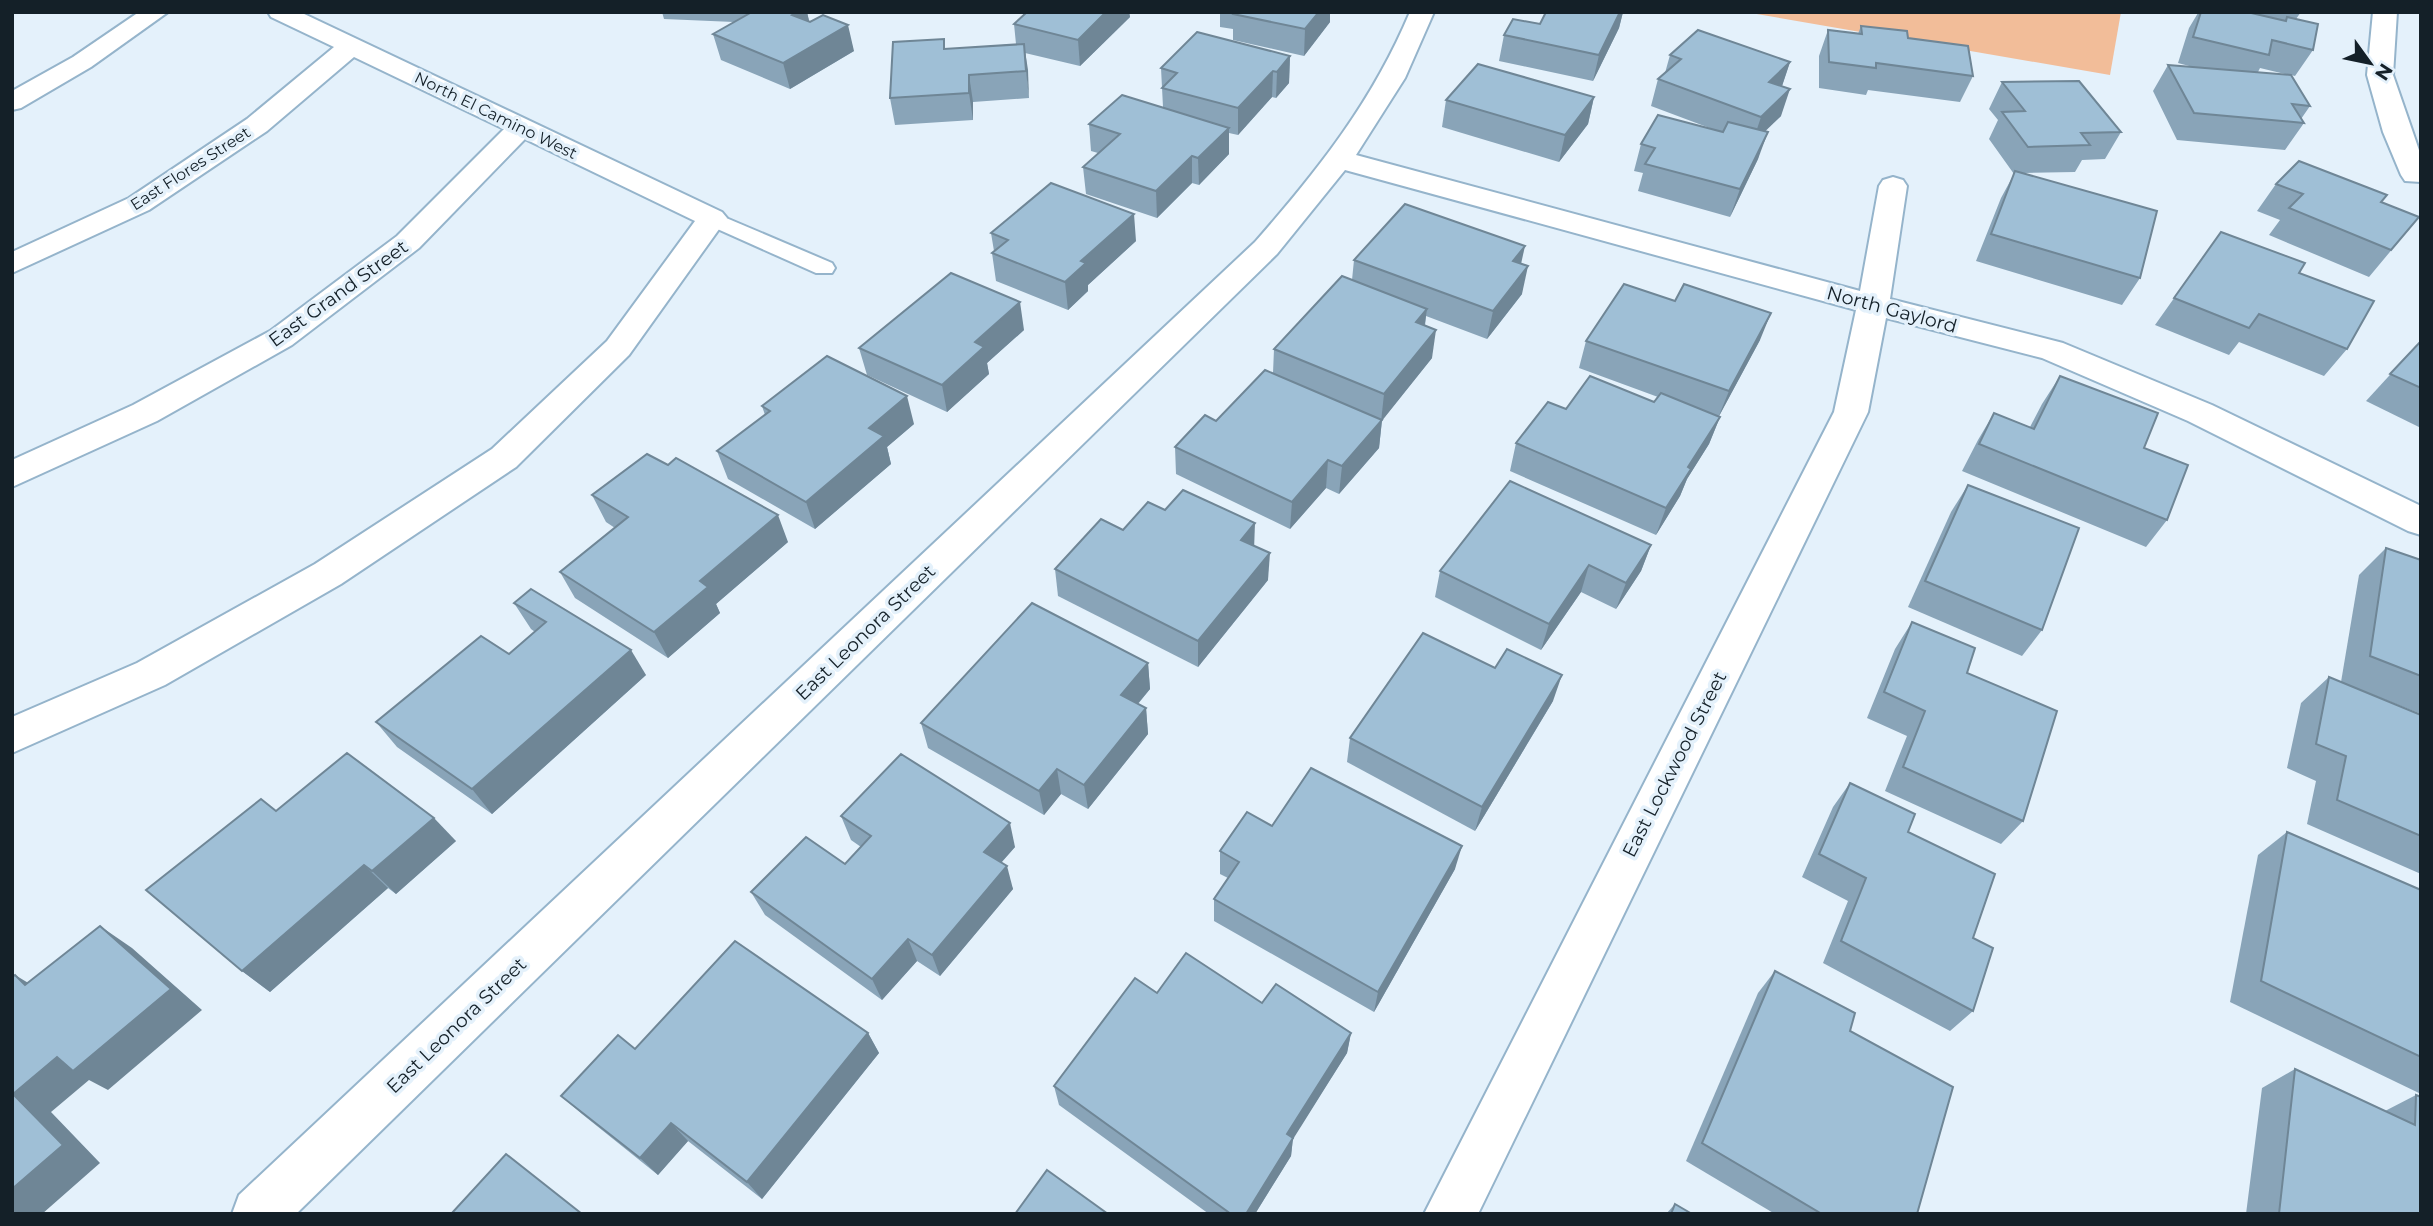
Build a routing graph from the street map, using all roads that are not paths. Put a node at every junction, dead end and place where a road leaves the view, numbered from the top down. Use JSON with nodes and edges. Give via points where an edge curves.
{"nodes":[{"id":1,"x":156,"y":12,"type":"edge"},
{"id":2,"x":280,"y":12,"type":"edge"},
{"id":3,"x":1422,"y":12,"type":"edge"},
{"id":4,"x":2385,"y":12,"type":"edge"},
{"id":5,"x":351,"y":46,"type":"junction"},
{"id":6,"x":12,"y":103,"type":"edge"},
{"id":7,"x":521,"y":127,"type":"junction"},
{"id":8,"x":1341,"y":160,"type":"junction"},
{"id":9,"x":2416,"y":175,"type":"dead end"},
{"id":10,"x":1893,"y":186,"type":"dead end"},
{"id":11,"x":712,"y":218,"type":"junction"},
{"id":12,"x":12,"y":264,"type":"edge"},
{"id":13,"x":824,"y":268,"type":"dead end"},
{"id":14,"x":1873,"y":305,"type":"junction"},
{"id":15,"x":12,"y":475,"type":"edge"},
{"id":16,"x":2421,"y":522,"type":"edge"},
{"id":17,"x":12,"y":736,"type":"edge"},
{"id":18,"x":258,"y":1214,"type":"edge"},
{"id":19,"x":1450,"y":1214,"type":"edge"}],
"edges":[{"from":1,"to":6,"type":"street"},
{"from":2,"to":5,"type":"street","name":"North El Camino West"},
{"from":3,"to":8,"type":"street","name":"East Leonora Street","via":[[1408,50]]},
{"from":4,"to":9,"type":"street","via":[[2380,75]]},
{"from":5,"to":7,"type":"street","name":"North El Camino West"},
{"from":5,"to":12,"type":"street","name":"East Flores Street","via":[[257,125],[139,204]]},
{"from":7,"to":11,"type":"street","name":"North El Camino West"},
{"from":7,"to":15,"type":"street","name":"East Grand Street","via":[[408,242],[281,338],[145,413]]},
{"from":8,"to":14,"type":"street","name":"North Gaylord"},
{"from":8,"to":18,"type":"street","name":"East Leonora Street","via":[[1266,248]]},
{"from":10,"to":14,"type":"street","name":"East Lockwood Street"},
{"from":11,"to":13,"type":"lane"},
{"from":11,"to":17,"type":"street","via":[[618,348],[505,458],[328,574],[163,667]]},
{"from":14,"to":16,"type":"street","name":"North Gaylord","via":[[2052,351],[2200,413]]},
{"from":14,"to":19,"type":"street","name":"East Lockwood Street","via":[[1851,412]]}]}
